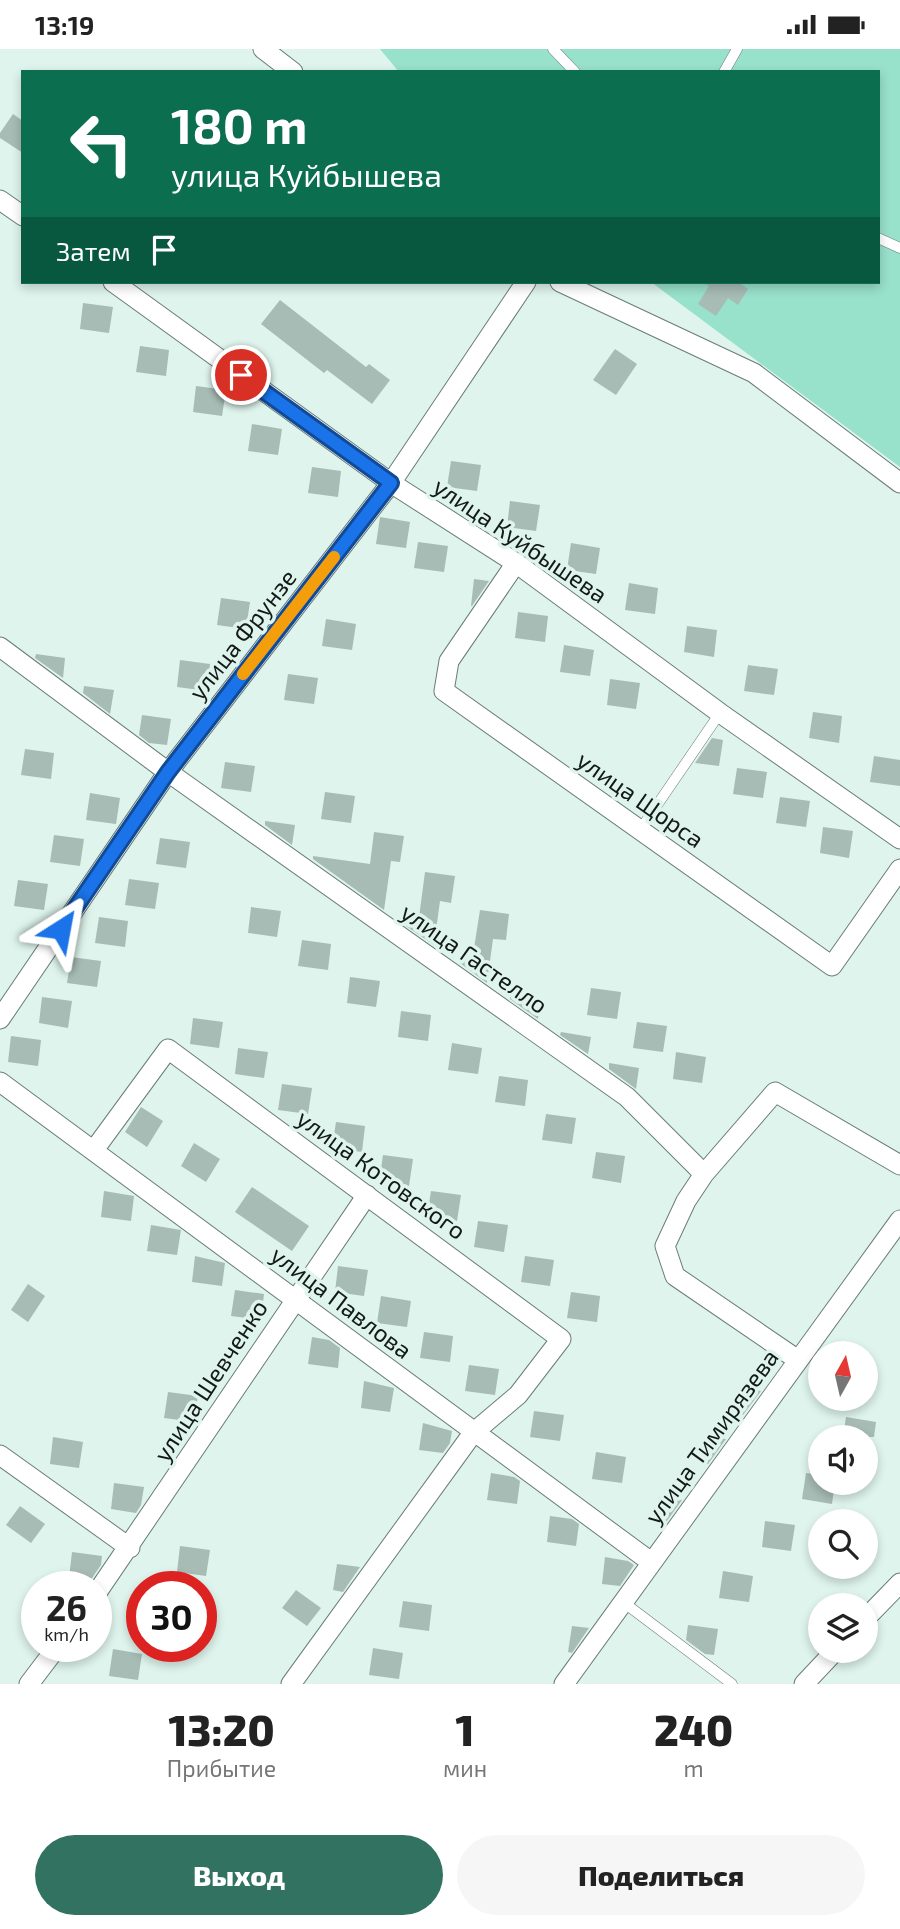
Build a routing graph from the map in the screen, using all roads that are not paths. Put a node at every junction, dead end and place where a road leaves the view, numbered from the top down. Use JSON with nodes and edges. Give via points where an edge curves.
{"nodes":[{"id":1,"x":263,"y":49,"type":"edge"},
{"id":2,"x":553,"y":49,"type":"edge"},
{"id":3,"x":737,"y":49,"type":"edge"},
{"id":4,"x":290,"y":70,"type":"edge"},
{"id":5,"x":573,"y":70,"type":"edge"},
{"id":6,"x":724,"y":70,"type":"edge"},
{"id":7,"x":0,"y":200,"type":"edge"},
{"id":8,"x":21,"y":215,"type":"edge"},
{"id":9,"x":880,"y":239,"type":"edge"},
{"id":10,"x":900,"y":248,"type":"edge"},
{"id":11,"x":116,"y":284,"type":"edge"},
{"id":12,"x":525,"y":284,"type":"edge"},
{"id":13,"x":564,"y":284,"type":"edge"},
{"id":14,"x":391,"y":483,"type":"junction"},
{"id":15,"x":900,"y":483,"type":"edge"},
{"id":16,"x":516,"y":563,"type":"junction"},
{"id":17,"x":0,"y":647,"type":"edge"},
{"id":18,"x":720,"y":713,"type":"junction"},
{"id":19,"x":168,"y":772,"type":"junction"},
{"id":20,"x":640,"y":830,"type":"junction"},
{"id":21,"x":900,"y":839,"type":"edge"},
{"id":22,"x":900,"y":869,"type":"edge"},
{"id":23,"x":0,"y":1019,"type":"edge"},
{"id":24,"x":0,"y":1082,"type":"edge"},
{"id":25,"x":94,"y":1150,"type":"junction"},
{"id":26,"x":900,"y":1165,"type":"edge"},
{"id":27,"x":704,"y":1174,"type":"junction"},
{"id":28,"x":367,"y":1195,"type":"junction"},
{"id":29,"x":900,"y":1220,"type":"edge"},
{"id":30,"x":295,"y":1298,"type":"junction"},
{"id":31,"x":798,"y":1360,"type":"junction"},
{"id":32,"x":473,"y":1433,"type":"junction"},
{"id":33,"x":0,"y":1455,"type":"edge"},
{"id":34,"x":130,"y":1548,"type":"junction"},
{"id":35,"x":651,"y":1562,"type":"junction"},
{"id":36,"x":112,"y":1572,"type":"edge"},
{"id":37,"x":900,"y":1583,"type":"edge"},
{"id":38,"x":623,"y":1602,"type":"junction"},
{"id":39,"x":878,"y":1606,"type":"edge"},
{"id":40,"x":46,"y":1662,"type":"edge"},
{"id":41,"x":824,"y":1663,"type":"edge"},
{"id":42,"x":29,"y":1684,"type":"edge"},
{"id":43,"x":290,"y":1684,"type":"edge"},
{"id":44,"x":565,"y":1684,"type":"edge"},
{"id":45,"x":732,"y":1684,"type":"edge"},
{"id":46,"x":804,"y":1684,"type":"edge"}],
"edges":[{"from":1,"to":4,"type":"street"},
{"from":2,"to":5,"type":"lane"},
{"from":3,"to":6,"type":"lane"},
{"from":7,"to":8,"type":"street"},
{"from":9,"to":10,"type":"lane"},
{"from":11,"to":14,"type":"street","name":"улица Куйбышева"},
{"from":12,"to":14,"type":"street","name":"улица Фрунзе"},
{"from":13,"to":15,"type":"street","via":[[754,373]]},
{"from":14,"to":16,"type":"street","name":"улица Куйбышева"},
{"from":14,"to":19,"type":"street","name":"улица Фрунзе"},
{"from":16,"to":18,"type":"street","name":"улица Куйбышева"},
{"from":16,"to":20,"type":"street","name":"улица Щорса","via":[[449,661],[444,691]]},
{"from":17,"to":19,"type":"street","name":"улица Гастелло"},
{"from":18,"to":20,"type":"lane"},
{"from":18,"to":21,"type":"street","name":"улица Куйбышева"},
{"from":19,"to":23,"type":"street","name":"улица Фрунзе"},
{"from":19,"to":27,"type":"street","name":"улица Гастелло","via":[[626,1097]]},
{"from":20,"to":22,"type":"street","name":"улица Щорса","via":[[832,966]]},
{"from":24,"to":25,"type":"street","name":"улица Павлова"},
{"from":25,"to":28,"type":"street","name":"улица Котовского","via":[[168,1049]]},
{"from":25,"to":30,"type":"street","name":"улица Павлова"},
{"from":26,"to":27,"type":"street","via":[[775,1092]]},
{"from":27,"to":31,"type":"street","via":[[665,1246],[675,1276]]},
{"from":28,"to":30,"type":"street","name":"улица Шевченко"},
{"from":28,"to":32,"type":"street","name":"улица Котовского","via":[[561,1339],[518,1395]]},
{"from":29,"to":31,"type":"street","name":"улица Тимирязева"},
{"from":30,"to":32,"type":"street","name":"улица Павлова"},
{"from":30,"to":34,"type":"street","name":"улица Шевченко"},
{"from":31,"to":35,"type":"street","name":"улица Тимирязева"},
{"from":32,"to":35,"type":"street","name":"улица Павлова"},
{"from":32,"to":43,"type":"street"},
{"from":33,"to":34,"type":"street"},
{"from":34,"to":36,"type":"street","name":"улица Шевченко"},
{"from":35,"to":38,"type":"street","name":"улица Тимирязева"},
{"from":37,"to":39,"type":"street"},
{"from":38,"to":44,"type":"street","name":"улица Тимирязева"},
{"from":38,"to":45,"type":"lane"},
{"from":40,"to":42,"type":"street"},
{"from":41,"to":46,"type":"street"}]}
